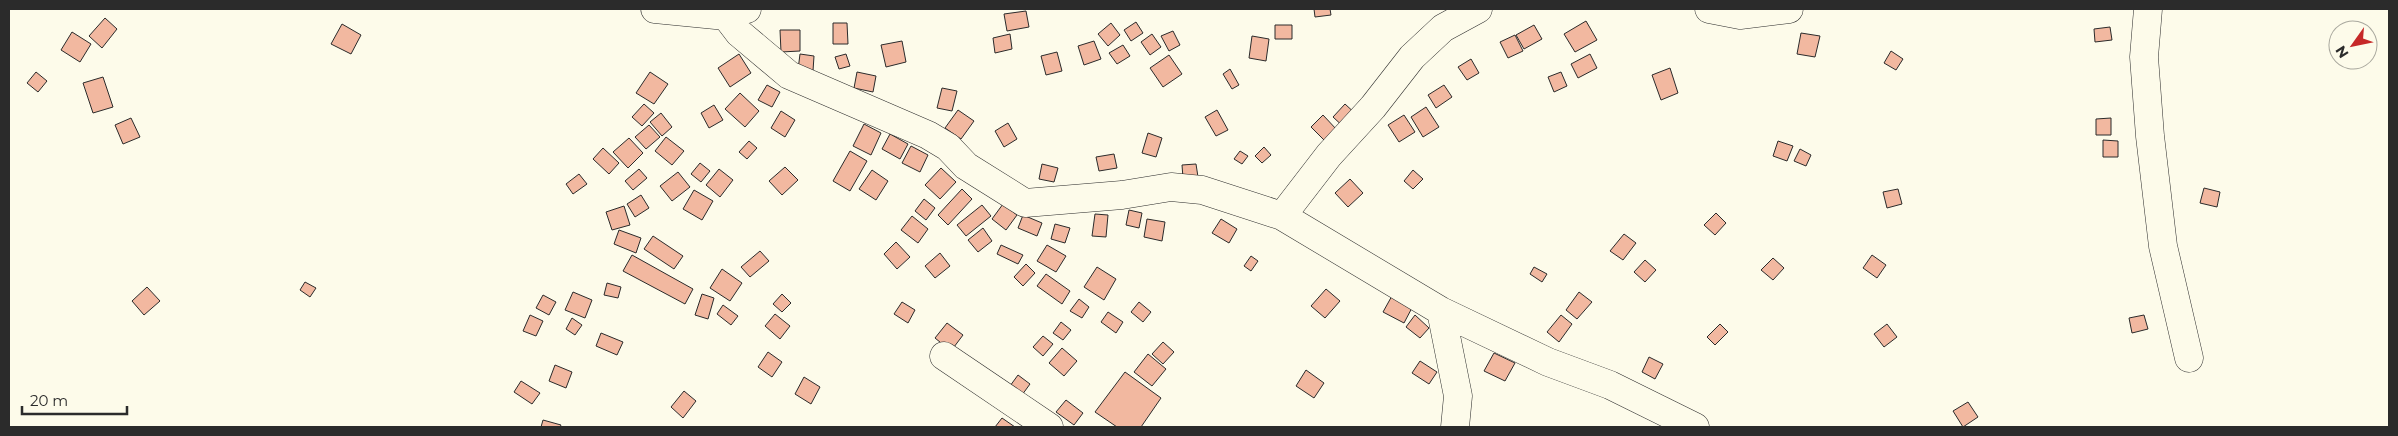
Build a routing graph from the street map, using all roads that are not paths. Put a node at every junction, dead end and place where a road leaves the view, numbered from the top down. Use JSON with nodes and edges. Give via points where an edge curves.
{"nodes":[{"id":1,"x":655,"y":9,"type":"edge"},
{"id":2,"x":1478,"y":9,"type":"edge"},
{"id":3,"x":1709,"y":9,"type":"edge"},
{"id":4,"x":1789,"y":9,"type":"edge"},
{"id":5,"x":2148,"y":9,"type":"edge"},
{"id":6,"x":736,"y":12,"type":"edge"},
{"id":7,"x":1282,"y":216,"type":"junction"},
{"id":8,"x":1441,"y":311,"type":"junction"},
{"id":9,"x":944,"y":356,"type":"dead end"},
{"id":10,"x":2189,"y":358,"type":"dead end"},
{"id":11,"x":1049,"y":427,"type":"edge"},
{"id":12,"x":1455,"y":427,"type":"edge"},
{"id":13,"x":1694,"y":427,"type":"edge"}],
"edges":[{"from":1,"to":6,"type":"street"},
{"from":2,"to":7,"type":"street","via":[[1444,28],[1412,56]]},
{"from":3,"to":4,"type":"street","via":[[1740,15]]},
{"from":5,"to":10,"type":"street","via":[[2144,57],[2162,246]]},
{"from":6,"to":7,"type":"street","via":[[739,33],[789,75],[928,135],[948,147],[966,166],[1025,203],[1122,195],[1171,187],[1202,190]]},
{"from":7,"to":8,"type":"street"},
{"from":8,"to":12,"type":"street","via":[[1458,396]]},
{"from":8,"to":13,"type":"street","via":[[1548,362],[1610,385]]},
{"from":9,"to":11,"type":"street"}]}
